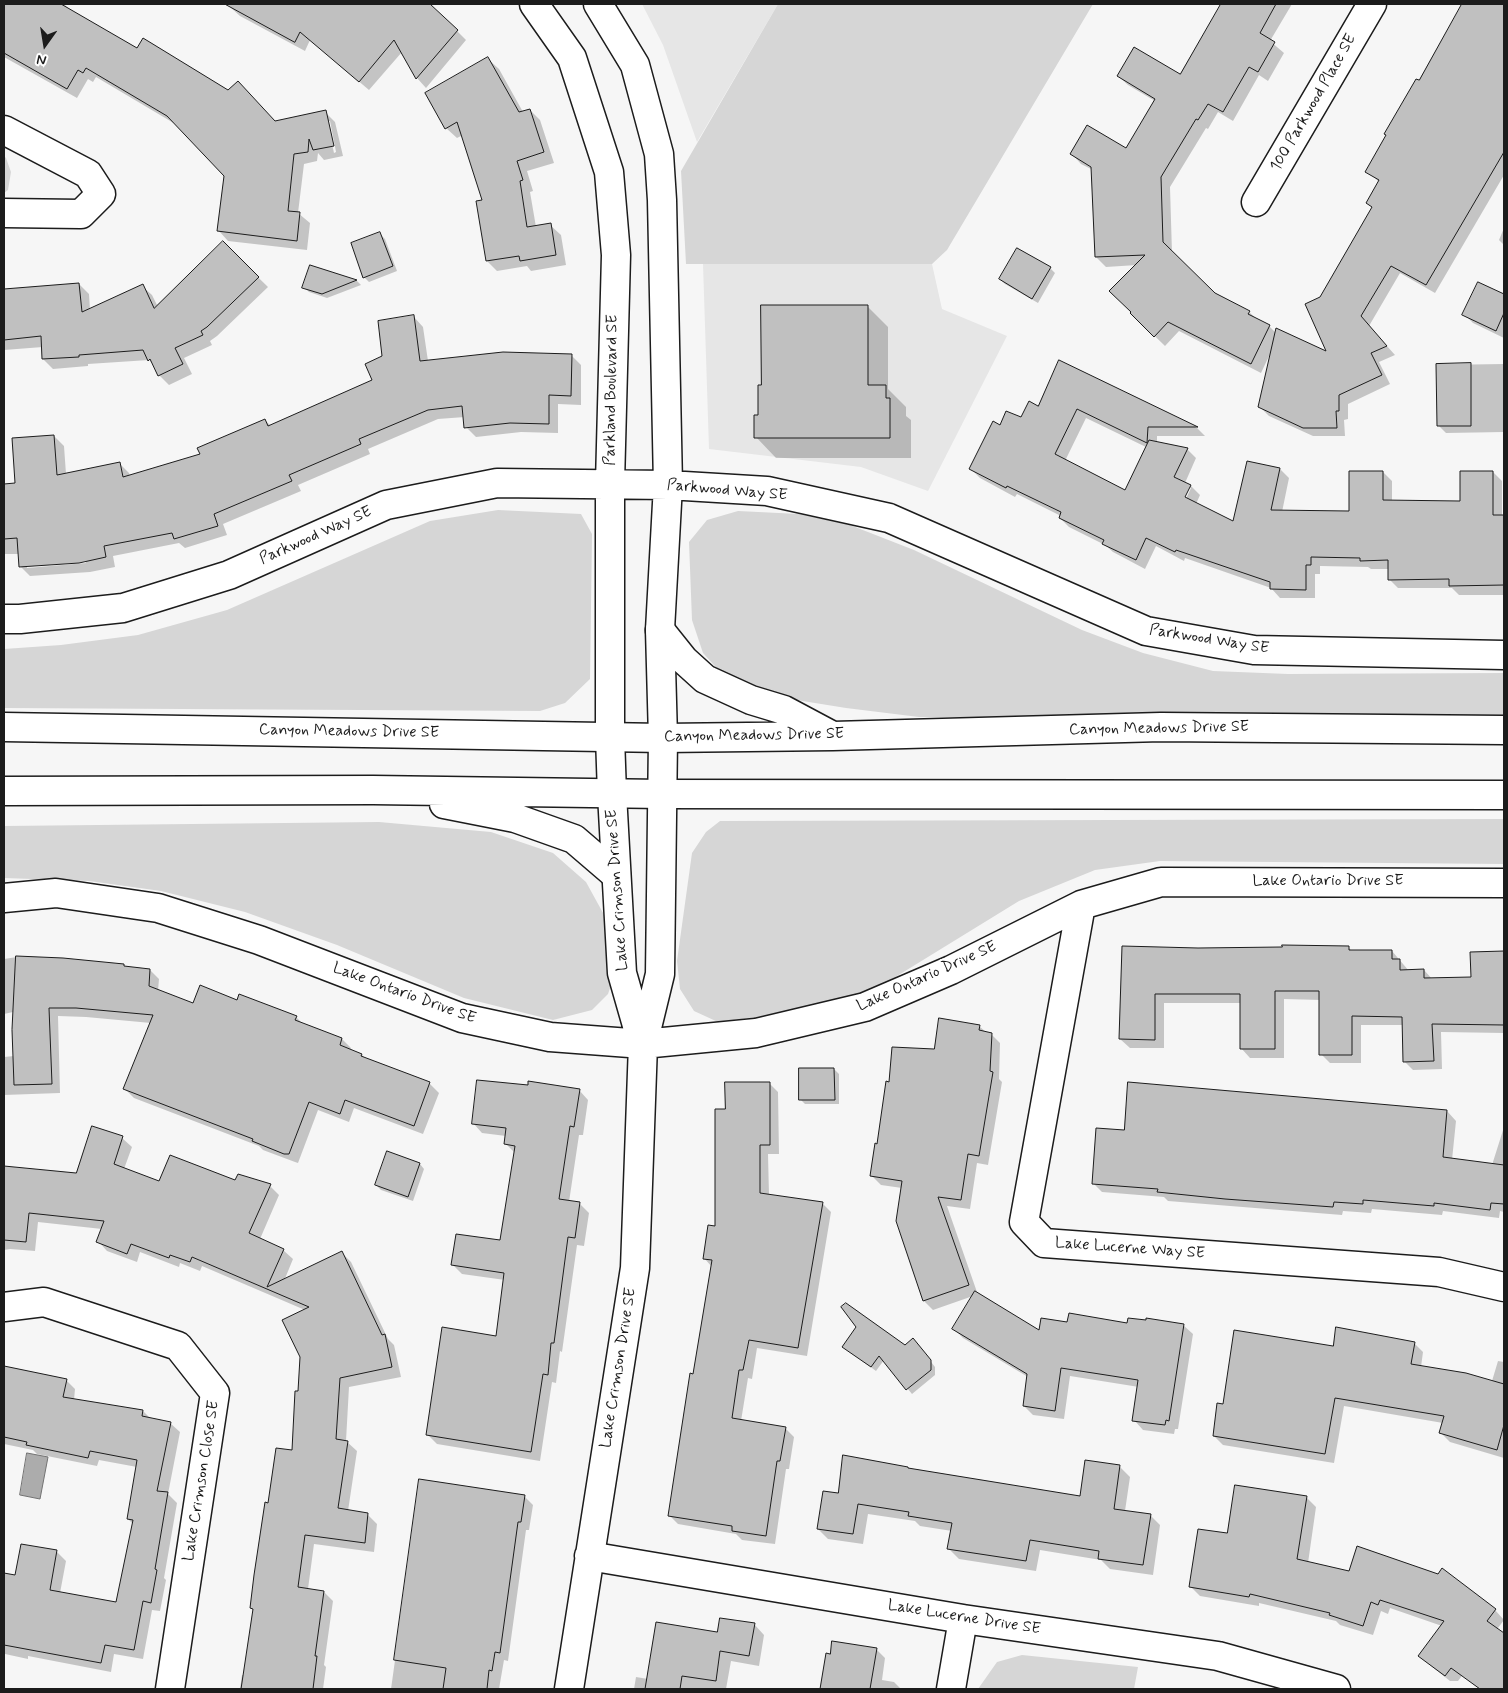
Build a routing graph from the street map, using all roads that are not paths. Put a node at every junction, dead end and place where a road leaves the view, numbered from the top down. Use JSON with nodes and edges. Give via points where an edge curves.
{"nodes":[{"id":1,"x":534,"y":4,"type":"edge"},
{"id":2,"x":598,"y":4,"type":"edge"},
{"id":3,"x":1372,"y":4,"type":"edge"},
{"id":4,"x":4,"y":130,"type":"edge"},
{"id":5,"x":1256,"y":202,"type":"dead end"},
{"id":6,"x":4,"y":213,"type":"edge"},
{"id":7,"x":610,"y":483,"type":"junction"},
{"id":8,"x":668,"y":484,"type":"junction"},
{"id":9,"x":4,"y":619,"type":"edge"},
{"id":10,"x":660,"y":630,"type":"junction"},
{"id":11,"x":1504,"y":655,"type":"edge"},
{"id":12,"x":4,"y":727,"type":"edge"},
{"id":13,"x":1504,"y":730,"type":"edge"},
{"id":14,"x":833,"y":736,"type":"junction"},
{"id":15,"x":610,"y":737,"type":"junction"},
{"id":16,"x":663,"y":738,"type":"junction"},
{"id":17,"x":373,"y":790,"type":"junction"},
{"id":18,"x":4,"y":791,"type":"edge"},
{"id":19,"x":612,"y":794,"type":"junction"},
{"id":20,"x":663,"y":794,"type":"junction"},
{"id":21,"x":1504,"y":794,"type":"edge"},
{"id":22,"x":616,"y":875,"type":"junction"},
{"id":23,"x":1504,"y":883,"type":"edge"},
{"id":24,"x":4,"y":898,"type":"edge"},
{"id":25,"x":1081,"y":905,"type":"junction"},
{"id":26,"x":643,"y":1044,"type":"junction"},
{"id":27,"x":1504,"y":1286,"type":"edge"},
{"id":28,"x":4,"y":1307,"type":"edge"},
{"id":29,"x":589,"y":1556,"type":"junction"},
{"id":30,"x":963,"y":1619,"type":"junction"},
{"id":31,"x":170,"y":1689,"type":"edge"},
{"id":32,"x":569,"y":1689,"type":"edge"},
{"id":33,"x":952,"y":1689,"type":"edge"},
{"id":34,"x":1336,"y":1689,"type":"edge"}],
"edges":[{"from":1,"to":7,"type":"street","name":"Parkland Boulevard SE","via":[[572,58],[609,172],[616,256]]},
{"from":2,"to":8,"type":"street","via":[[635,65],[659,154]]},
{"from":3,"to":5,"type":"street","name":"100 Parkwood Place SE"},
{"from":4,"to":6,"type":"street","via":[[88,174],[101,194],[81,214]]},
{"from":7,"to":8,"type":"street","name":"Parkwood Way SE"},
{"from":7,"to":9,"type":"street","name":"Parkwood Way SE","via":[[497,483],[386,505],[229,575],[123,608]]},
{"from":7,"to":15,"type":"street","name":"Parkland Boulevard SE"},
{"from":8,"to":10,"type":"street"},
{"from":8,"to":11,"type":"street","name":"Parkwood Way SE","via":[[767,491],[889,518],[1146,631],[1254,650]]},
{"from":10,"to":14,"type":"street","via":[[684,660],[705,679],[751,700],[784,710]]},
{"from":10,"to":16,"type":"street"},
{"from":12,"to":15,"type":"street","name":"Canyon Meadows Drive SE"},
{"from":13,"to":14,"type":"street","name":"Canyon Meadows Drive SE","via":[[1161,727]]},
{"from":14,"to":16,"type":"street","name":"Canyon Meadows Drive SE"},
{"from":15,"to":16,"type":"street","name":"Canyon Meadows Drive SE"},
{"from":15,"to":19,"type":"street","name":"Parkland Boulevard SE"},
{"from":16,"to":20,"type":"street"},
{"from":17,"to":18,"type":"street"},
{"from":17,"to":19,"type":"street"},
{"from":17,"to":22,"type":"street","via":[[515,818],[574,840]]},
{"from":19,"to":20,"type":"street"},
{"from":19,"to":22,"type":"street","name":"Lake Crimson Drive SE"},
{"from":20,"to":21,"type":"street"},
{"from":20,"to":26,"type":"street","name":"Lake Crimson Drive SE","via":[[660,974]]},
{"from":22,"to":26,"type":"street","name":"Lake Crimson Drive SE","via":[[622,973]]},
{"from":23,"to":25,"type":"street","name":"Lake Ontario Drive SE","via":[[1162,882]]},
{"from":24,"to":26,"type":"street","name":"Lake Ontario Drive SE","via":[[56,893],[158,908],[260,940],[462,1018],[550,1037]]},
{"from":25,"to":26,"type":"street","name":"Lake Ontario Drive SE","via":[[951,970],[865,1007],[756,1034]]},
{"from":25,"to":27,"type":"street","name":"Lake Lucerne Way SE","via":[[1024,1222],[1044,1243],[1439,1272]]},
{"from":26,"to":29,"type":"street","name":"Lake Crimson Drive SE","via":[[635,1268]]},
{"from":28,"to":31,"type":"street","name":"Lake Crimson Close SE","via":[[44,1302],[178,1346],[216,1393]]},
{"from":29,"to":30,"type":"street","name":"Lake Lucerne Drive SE"},
{"from":29,"to":32,"type":"street","name":"Lake Crimson Drive SE"},
{"from":30,"to":33,"type":"street"},
{"from":30,"to":34,"type":"street","name":"Lake Lucerne Drive SE","via":[[1218,1656]]}]}
